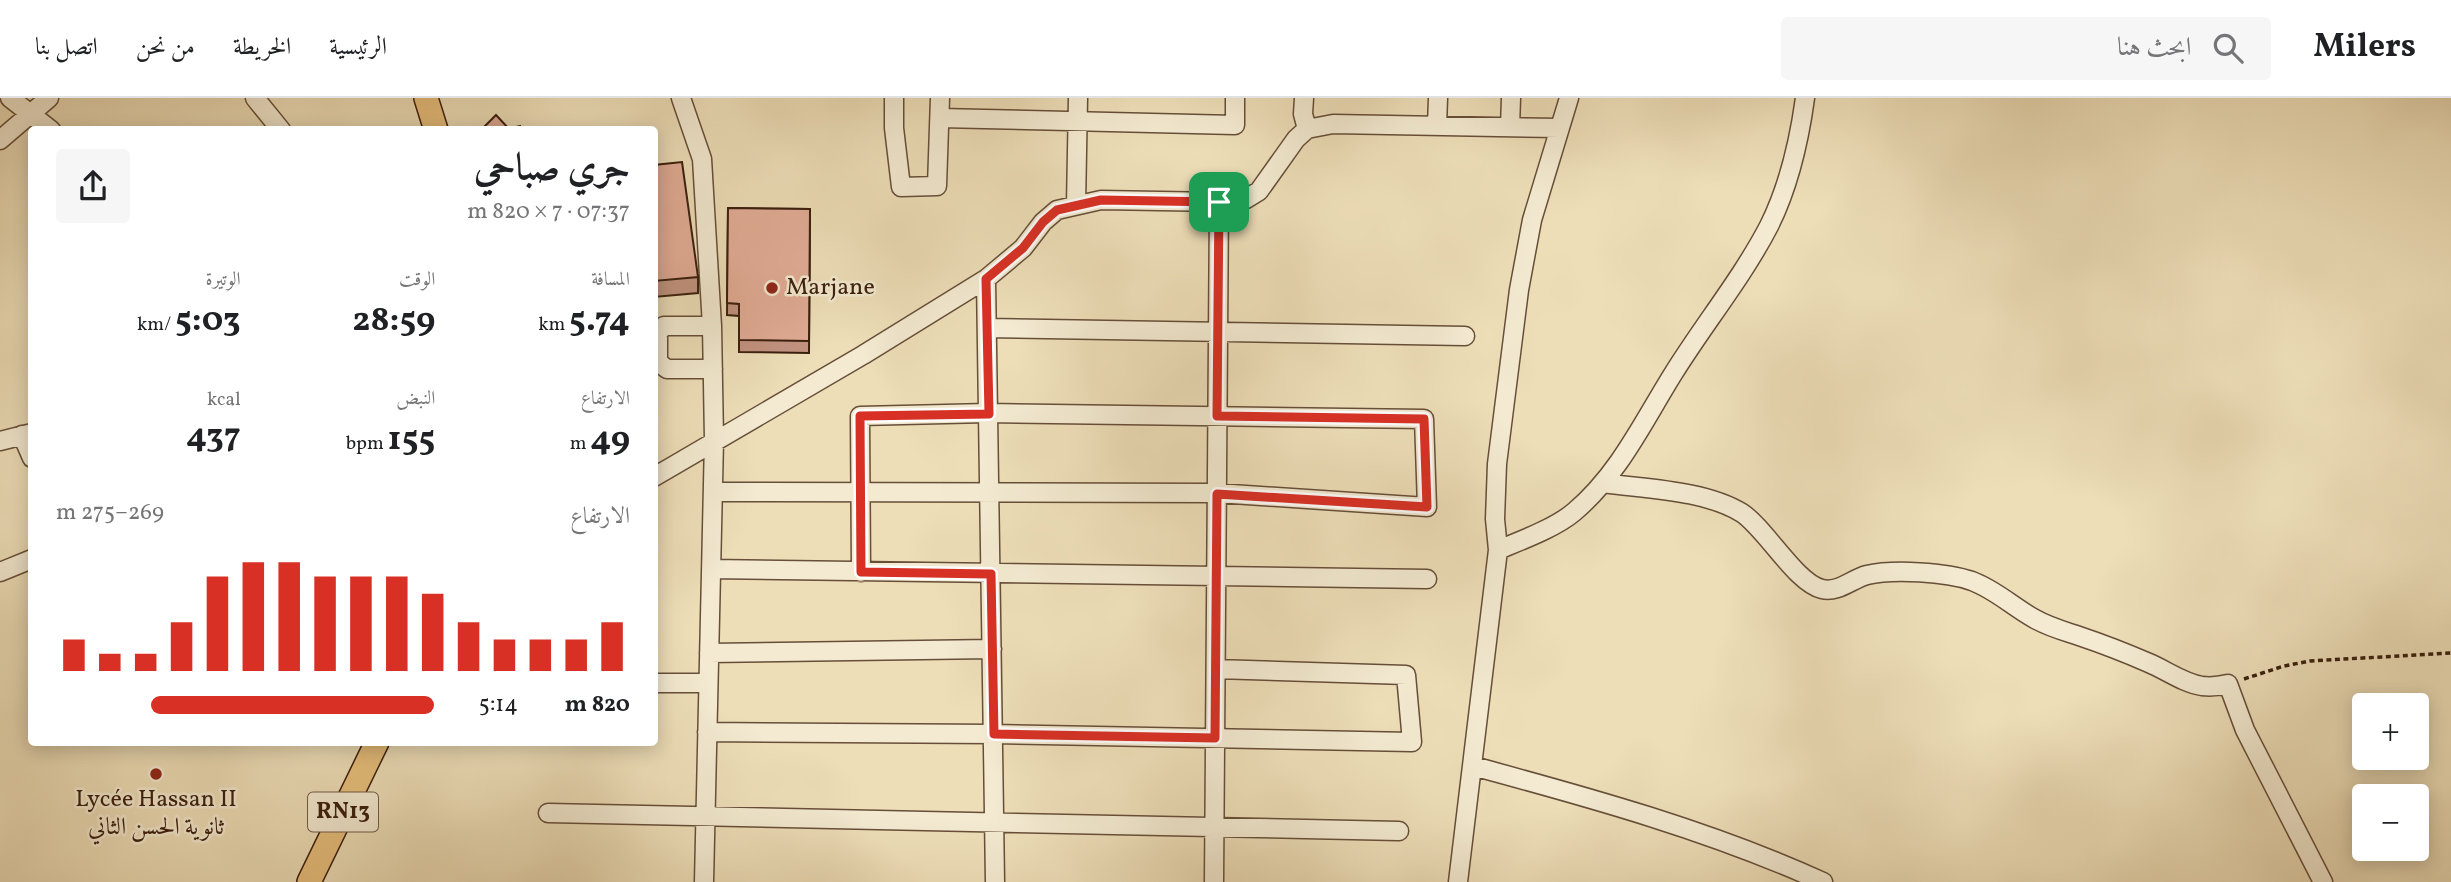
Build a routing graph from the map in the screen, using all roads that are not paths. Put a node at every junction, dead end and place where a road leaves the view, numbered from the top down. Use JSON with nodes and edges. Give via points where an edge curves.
{"nodes":[{"id":1,"x":10,"y":98,"type":"edge"},
{"id":2,"x":49,"y":98,"type":"edge"},
{"id":3,"x":255,"y":98,"type":"edge"},
{"id":4,"x":681,"y":98,"type":"edge"},
{"id":5,"x":894,"y":98,"type":"edge"},
{"id":6,"x":940,"y":98,"type":"edge"},
{"id":7,"x":1078,"y":98,"type":"edge"},
{"id":8,"x":1235,"y":98,"type":"edge"},
{"id":9,"x":1304,"y":98,"type":"edge"},
{"id":10,"x":1438,"y":98,"type":"edge"},
{"id":11,"x":1511,"y":98,"type":"edge"},
{"id":12,"x":1569,"y":98,"type":"edge"},
{"id":13,"x":1805,"y":98,"type":"edge"},
{"id":14,"x":429,"y":99,"type":"edge"},
{"id":15,"x":32,"y":114,"type":"junction"},
{"id":16,"x":940,"y":118,"type":"junction"},
{"id":17,"x":1078,"y":121,"type":"junction"},
{"id":18,"x":46,"y":126,"type":"edge"},
{"id":19,"x":278,"y":126,"type":"edge"},
{"id":20,"x":435,"y":126,"type":"edge"},
{"id":21,"x":1437,"y":126,"type":"junction"},
{"id":22,"x":1510,"y":127,"type":"junction"},
{"id":23,"x":1559,"y":128,"type":"junction"},
{"id":24,"x":1307,"y":129,"type":"junction"},
{"id":25,"x":0,"y":140,"type":"edge"},
{"id":26,"x":1219,"y":202,"type":"junction"},
{"id":27,"x":1076,"y":205,"type":"junction"},
{"id":28,"x":986,"y":279,"type":"junction"},
{"id":29,"x":712,"y":326,"type":"junction"},
{"id":30,"x":987,"y":328,"type":"junction"},
{"id":31,"x":1218,"y":332,"type":"junction"},
{"id":32,"x":1465,"y":336,"type":"dead end"},
{"id":33,"x":713,"y":369,"type":"junction"},
{"id":34,"x":989,"y":414,"type":"junction"},
{"id":35,"x":1217,"y":416,"type":"junction"},
{"id":36,"x":27,"y":434,"type":"edge"},
{"id":37,"x":714,"y":440,"type":"junction"},
{"id":38,"x":0,"y":442,"type":"edge"},
{"id":39,"x":658,"y":475,"type":"edge"},
{"id":40,"x":1603,"y":483,"type":"junction"},
{"id":41,"x":713,"y":492,"type":"junction"},
{"id":42,"x":859,"y":492,"type":"junction"},
{"id":43,"x":990,"y":493,"type":"junction"},
{"id":44,"x":1217,"y":494,"type":"junction"},
{"id":45,"x":1498,"y":550,"type":"junction"},
{"id":46,"x":28,"y":561,"type":"edge"},
{"id":47,"x":711,"y":569,"type":"junction"},
{"id":48,"x":0,"y":572,"type":"edge"},
{"id":49,"x":861,"y":572,"type":"junction"},
{"id":50,"x":991,"y":574,"type":"junction"},
{"id":51,"x":1216,"y":576,"type":"junction"},
{"id":52,"x":1427,"y":579,"type":"dead end"},
{"id":53,"x":992,"y":649,"type":"junction"},
{"id":54,"x":709,"y":653,"type":"junction"},
{"id":55,"x":1216,"y":669,"type":"junction"},
{"id":56,"x":658,"y":683,"type":"edge"},
{"id":57,"x":708,"y":683,"type":"junction"},
{"id":58,"x":707,"y":732,"type":"junction"},
{"id":59,"x":994,"y":734,"type":"junction"},
{"id":60,"x":1215,"y":738,"type":"junction"},
{"id":61,"x":375,"y":746,"type":"edge"},
{"id":62,"x":1473,"y":766,"type":"junction"},
{"id":63,"x":548,"y":813,"type":"dead end"},
{"id":64,"x":705,"y":817,"type":"junction"},
{"id":65,"x":995,"y":823,"type":"junction"},
{"id":66,"x":1214,"y":828,"type":"junction"},
{"id":67,"x":1399,"y":831,"type":"dead end"},
{"id":68,"x":309,"y":882,"type":"edge"},
{"id":69,"x":704,"y":882,"type":"edge"},
{"id":70,"x":995,"y":882,"type":"edge"},
{"id":71,"x":1214,"y":882,"type":"edge"},
{"id":72,"x":1458,"y":882,"type":"edge"},
{"id":73,"x":1823,"y":882,"type":"edge"},
{"id":74,"x":2323,"y":882,"type":"edge"}],
"edges":[{"from":1,"to":15,"type":"street"},
{"from":2,"to":15,"type":"street"},
{"from":3,"to":19,"type":"street"},
{"from":4,"to":29,"type":"street","via":[[702,159]]},
{"from":5,"to":16,"type":"street","via":[[901,187],[937,186]]},
{"from":6,"to":16,"type":"street"},
{"from":7,"to":17,"type":"street"},
{"from":8,"to":17,"type":"street","via":[[1235,125]]},
{"from":9,"to":24,"type":"street"},
{"from":10,"to":21,"type":"street"},
{"from":11,"to":22,"type":"street"},
{"from":12,"to":23,"type":"street"},
{"from":13,"to":40,"type":"street","via":[[1786,184],[1769,226]]},
{"from":14,"to":20,"type":"main road"},
{"from":15,"to":18,"type":"street"},
{"from":15,"to":25,"type":"street"},
{"from":16,"to":17,"type":"street"},
{"from":17,"to":27,"type":"street"},
{"from":21,"to":22,"type":"street"},
{"from":21,"to":24,"type":"street","via":[[1333,124]]},
{"from":22,"to":23,"type":"street"},
{"from":23,"to":45,"type":"street","via":[[1532,220],[1519,290],[1497,464]]},
{"from":24,"to":26,"type":"street","via":[[1259,191],[1245,199]]},
{"from":26,"to":27,"type":"street","via":[[1101,200]]},
{"from":26,"to":31,"type":"street"},
{"from":27,"to":28,"type":"street","via":[[1057,210],[1023,248]]},
{"from":28,"to":30,"type":"street"},
{"from":28,"to":37,"type":"street"},
{"from":29,"to":33,"type":"street"},
{"from":29,"to":33,"type":"street","via":[[664,326],[658,333],[658,362],[667,369]]},
{"from":30,"to":31,"type":"street"},
{"from":30,"to":34,"type":"street"},
{"from":31,"to":32,"type":"street"},
{"from":31,"to":35,"type":"street"},
{"from":33,"to":37,"type":"street"},
{"from":34,"to":35,"type":"street"},
{"from":34,"to":42,"type":"street","via":[[860,416]]},
{"from":34,"to":43,"type":"street"},
{"from":35,"to":44,"type":"street"},
{"from":35,"to":44,"type":"street","via":[[1424,419],[1427,507]]},
{"from":36,"to":38,"type":"street"},
{"from":37,"to":39,"type":"street"},
{"from":37,"to":41,"type":"street"},
{"from":40,"to":45,"type":"street","via":[[1573,513]]},
{"from":40,"to":74,"type":"street","via":[[1688,495],[1732,508],[1824,590],[1885,573],[1969,580],[2045,624],[2181,679],[2202,686],[2228,684],[2245,730]]},
{"from":41,"to":42,"type":"street"},
{"from":41,"to":47,"type":"street"},
{"from":42,"to":43,"type":"street"},
{"from":42,"to":49,"type":"street"},
{"from":43,"to":44,"type":"street"},
{"from":43,"to":50,"type":"street"},
{"from":44,"to":51,"type":"street"},
{"from":45,"to":62,"type":"street"},
{"from":46,"to":48,"type":"street"},
{"from":47,"to":49,"type":"street"},
{"from":47,"to":54,"type":"street"},
{"from":49,"to":50,"type":"street"},
{"from":50,"to":51,"type":"street"},
{"from":50,"to":53,"type":"street"},
{"from":51,"to":52,"type":"street"},
{"from":51,"to":55,"type":"street"},
{"from":53,"to":54,"type":"street"},
{"from":53,"to":59,"type":"street"},
{"from":54,"to":57,"type":"street"},
{"from":55,"to":60,"type":"street"},
{"from":55,"to":60,"type":"street","via":[[1406,676],[1412,742]]},
{"from":56,"to":57,"type":"street"},
{"from":57,"to":58,"type":"street"},
{"from":58,"to":59,"type":"street"},
{"from":58,"to":64,"type":"street"},
{"from":59,"to":60,"type":"street"},
{"from":59,"to":65,"type":"street"},
{"from":60,"to":66,"type":"street"},
{"from":61,"to":68,"type":"main road","number":"RN13"},
{"from":62,"to":72,"type":"street"},
{"from":62,"to":73,"type":"street","via":[[1622,806]]},
{"from":63,"to":64,"type":"street"},
{"from":64,"to":65,"type":"street"},
{"from":64,"to":69,"type":"street"},
{"from":65,"to":66,"type":"street"},
{"from":65,"to":70,"type":"street"},
{"from":66,"to":67,"type":"street"},
{"from":66,"to":71,"type":"street"}]}
